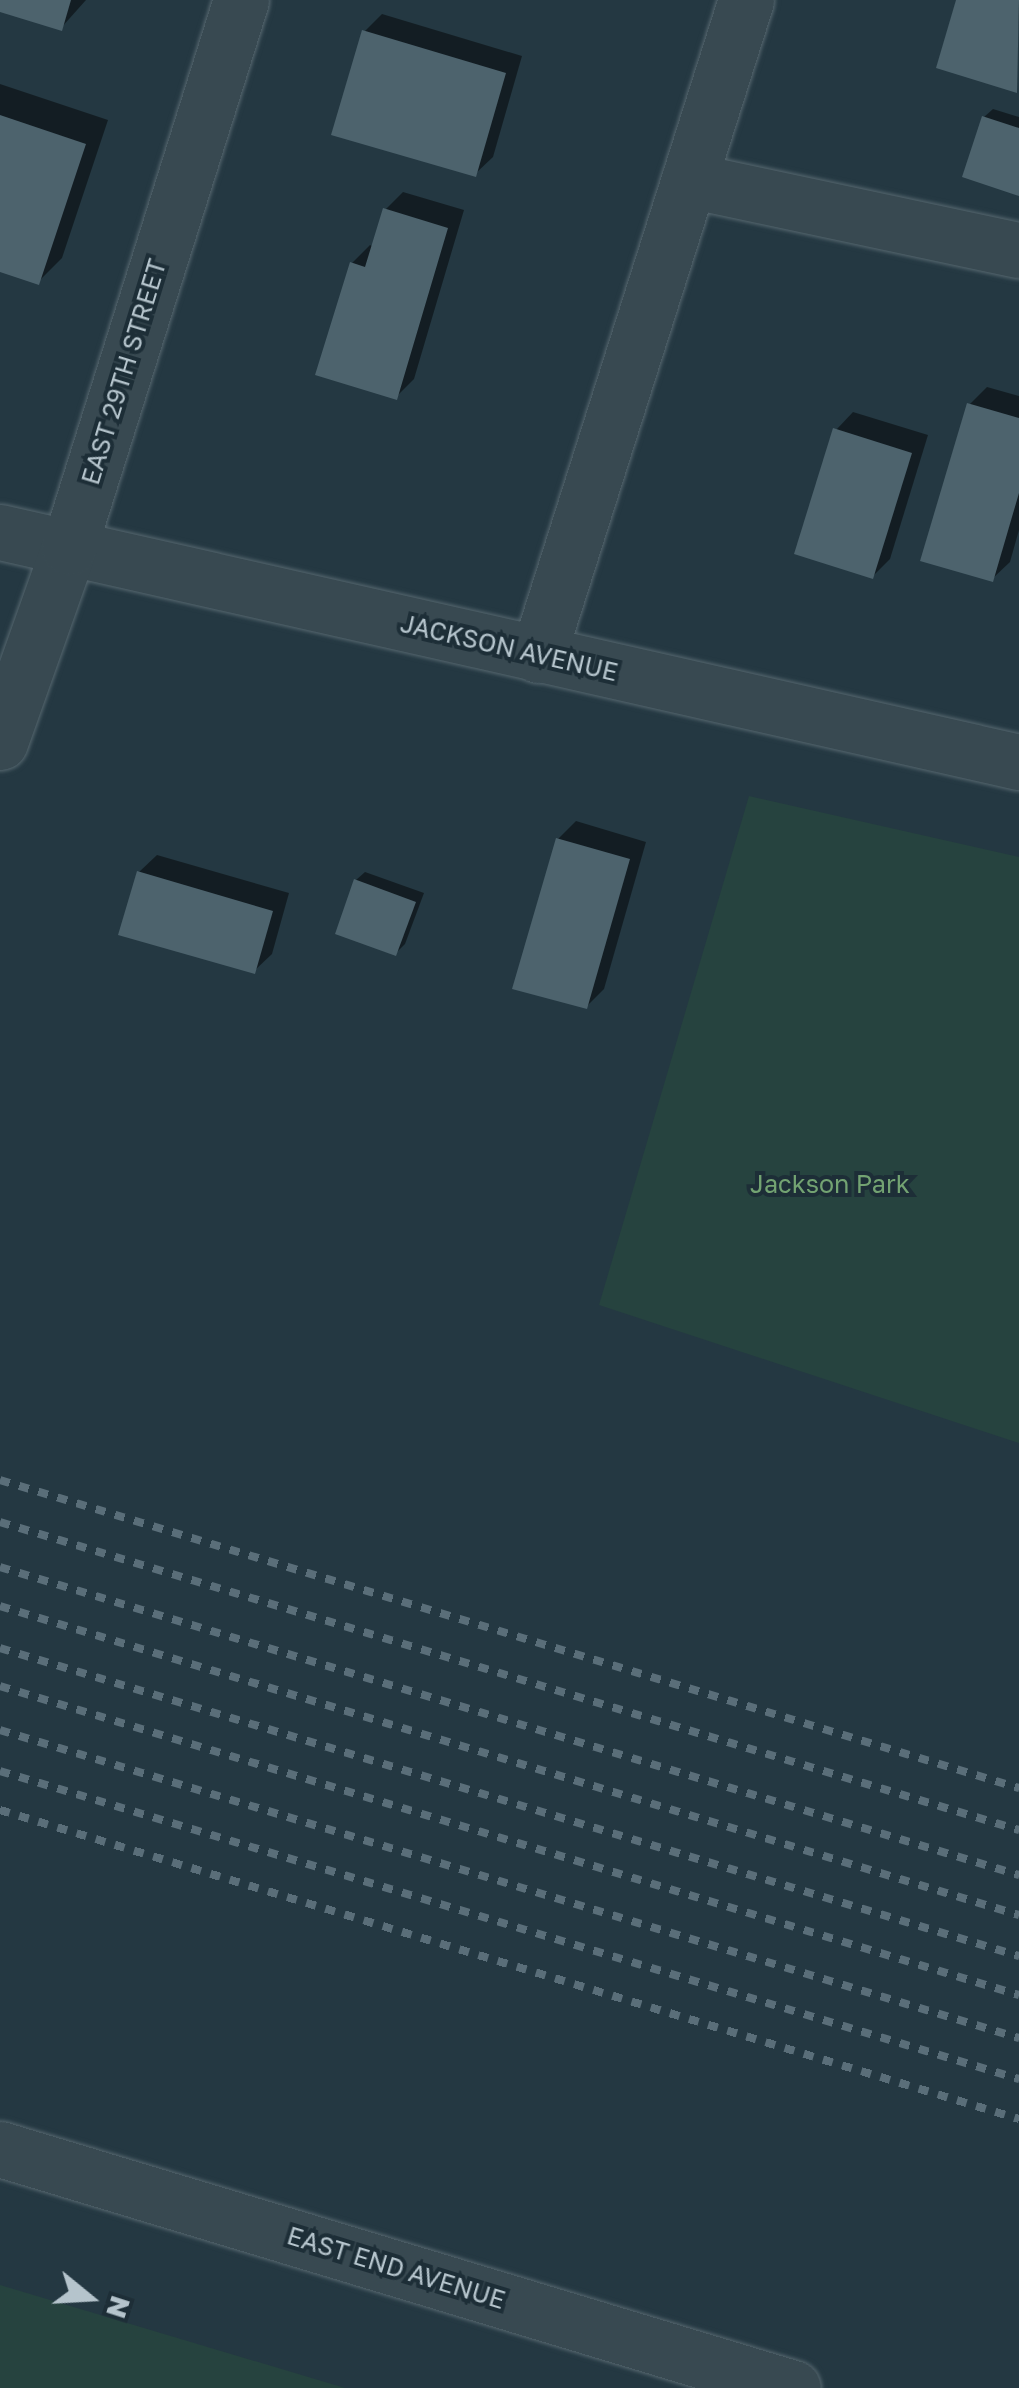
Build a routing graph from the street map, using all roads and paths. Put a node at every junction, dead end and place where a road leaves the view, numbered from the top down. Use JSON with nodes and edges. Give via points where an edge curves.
{"nodes":[{"id":1,"x":241,"y":0,"type":"edge"},
{"id":2,"x":746,"y":0,"type":"edge"},
{"id":3,"x":689,"y":180,"type":"junction"},
{"id":4,"x":1019,"y":250,"type":"edge"},
{"id":5,"x":0,"y":532,"type":"edge"},
{"id":6,"x":70,"y":548,"type":"junction"},
{"id":7,"x":538,"y":656,"type":"junction"},
{"id":8,"x":0,"y":742,"type":"edge"},
{"id":9,"x":1019,"y":762,"type":"edge"},
{"id":10,"x":0,"y":2148,"type":"edge"},
{"id":11,"x":793,"y":2388,"type":"edge"}],
"edges":[{"from":1,"to":6,"type":"street","name":"EAST 29TH STREET"},
{"from":2,"to":3,"type":"street"},
{"from":3,"to":4,"type":"street"},
{"from":3,"to":7,"type":"street"},
{"from":5,"to":6,"type":"street","name":"JACKSON AVENUE"},
{"from":6,"to":7,"type":"street","name":"JACKSON AVENUE"},
{"from":6,"to":8,"type":"street","name":"EAST 29TH STREET"},
{"from":7,"to":9,"type":"street","name":"JACKSON AVENUE"},
{"from":10,"to":11,"type":"street","name":"EAST END AVENUE"}]}
